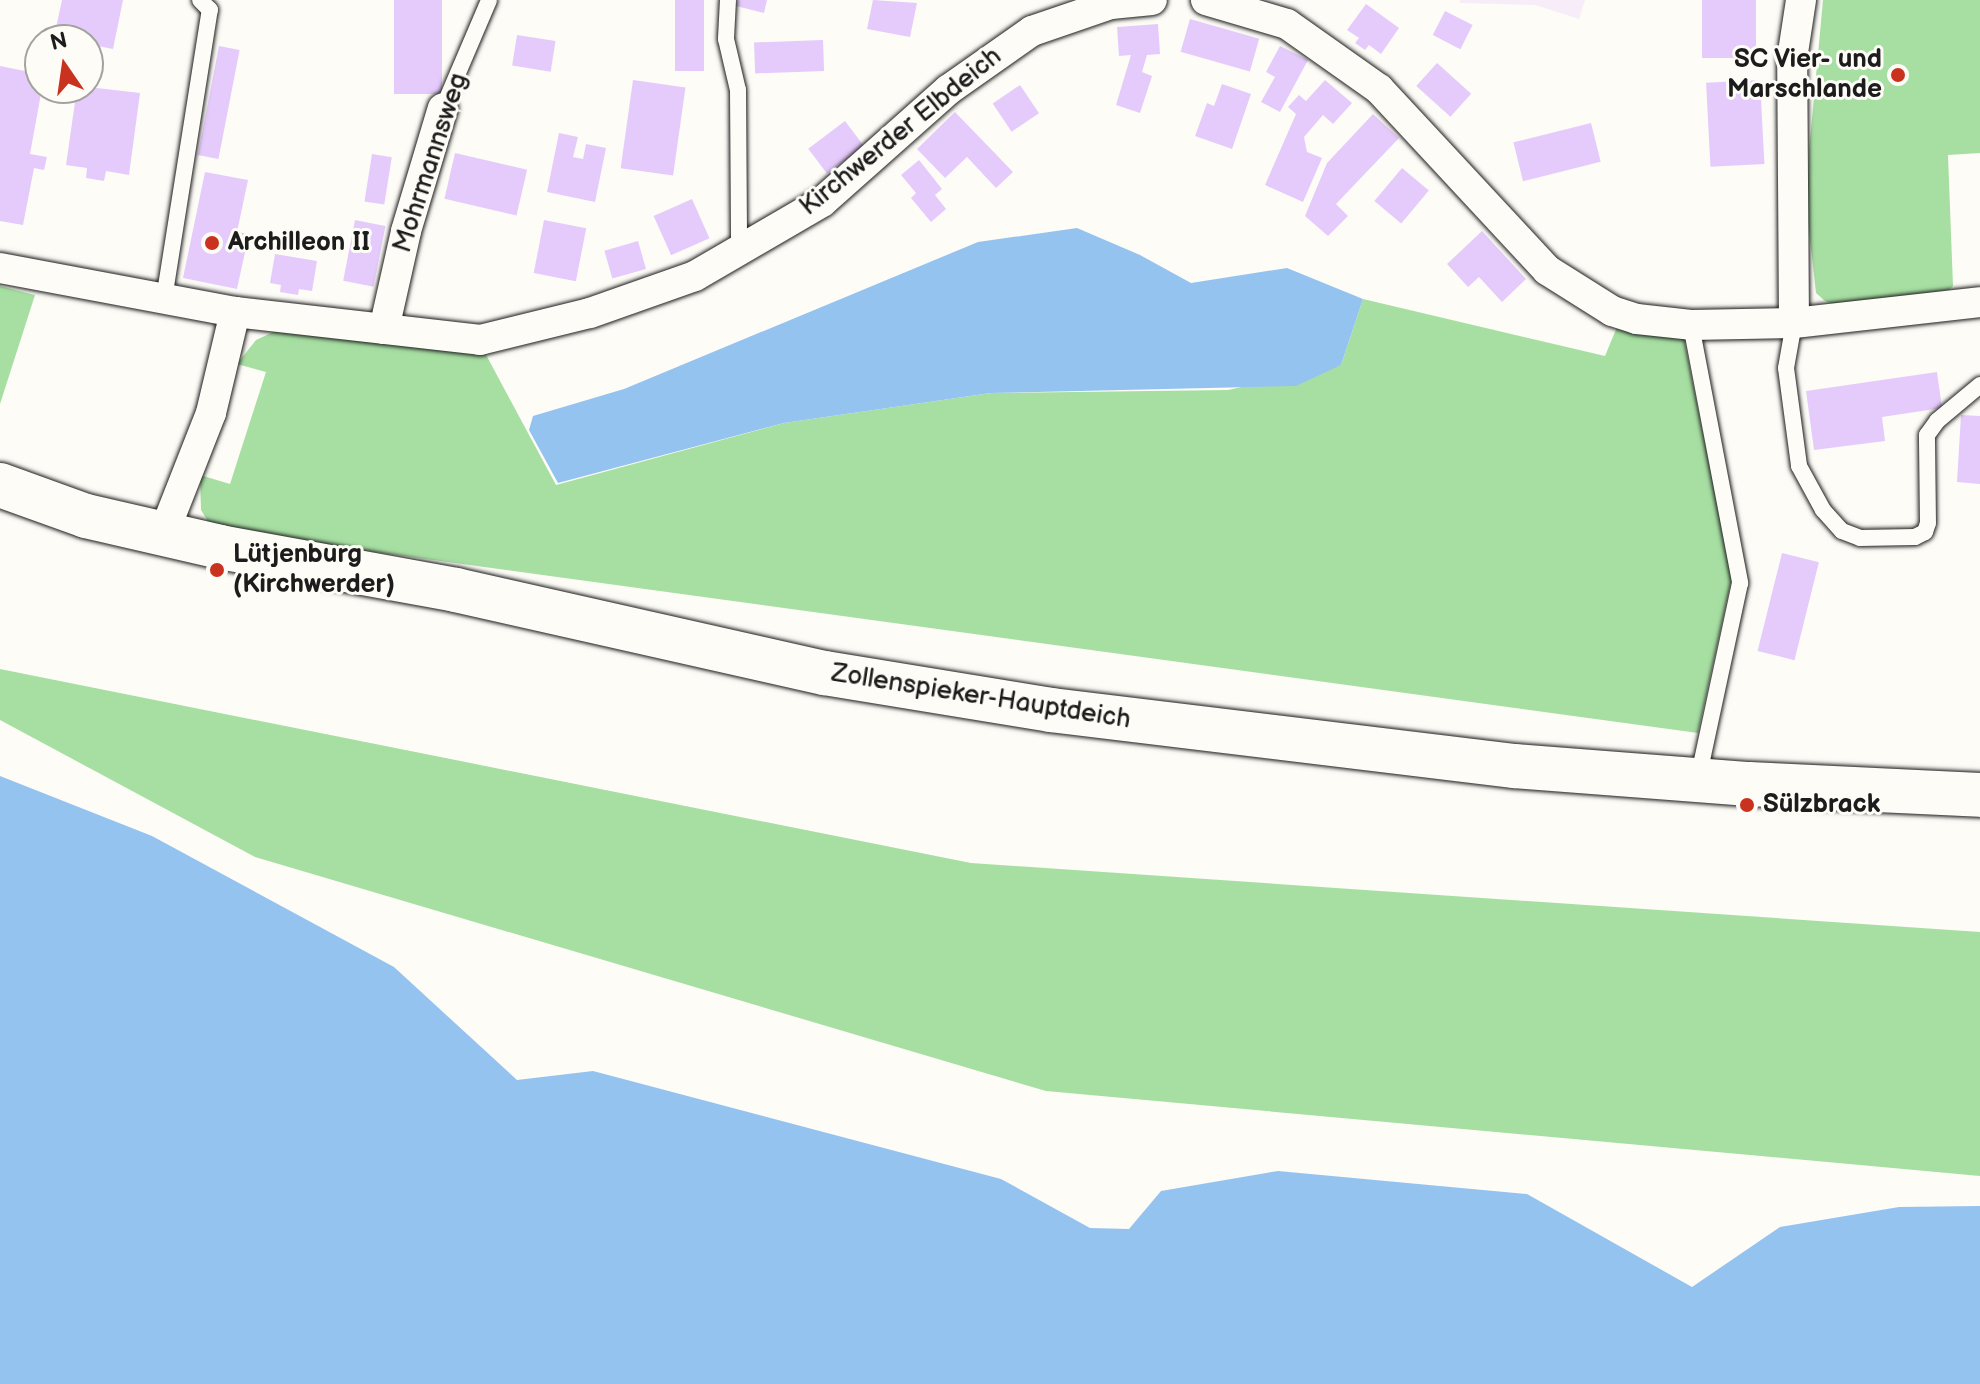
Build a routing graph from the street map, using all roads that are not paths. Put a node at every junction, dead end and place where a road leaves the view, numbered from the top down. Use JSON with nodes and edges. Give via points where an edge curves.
{"nodes":[{"id":1,"x":200,"y":0,"type":"edge"},
{"id":2,"x":489,"y":0,"type":"edge"},
{"id":3,"x":728,"y":0,"type":"edge"},
{"id":4,"x":1152,"y":0,"type":"edge"},
{"id":5,"x":1801,"y":0,"type":"edge"},
{"id":6,"x":1212,"y":1,"type":"edge"},
{"id":7,"x":443,"y":108,"type":"joint"},
{"id":8,"x":739,"y":250,"type":"junction"},
{"id":9,"x":0,"y":268,"type":"edge"},
{"id":10,"x":164,"y":299,"type":"junction"},
{"id":11,"x":1980,"y":302,"type":"edge"},
{"id":12,"x":235,"y":312,"type":"junction"},
{"id":13,"x":1794,"y":323,"type":"junction"},
{"id":14,"x":1691,"y":325,"type":"junction"},
{"id":15,"x":384,"y":329,"type":"junction"},
{"id":16,"x":1980,"y":385,"type":"edge"},
{"id":17,"x":0,"y":485,"type":"edge"},
{"id":18,"x":163,"y":535,"type":"junction"},
{"id":19,"x":1697,"y":780,"type":"junction"},
{"id":20,"x":1980,"y":795,"type":"edge"}],
"edges":[{"from":1,"to":10,"type":"lane","via":[[210,10]]},
{"from":2,"to":7,"type":"lane","name":"Mohrmannsweg"},
{"from":3,"to":8,"type":"lane","via":[[726,39],[738,90]]},
{"from":4,"to":8,"type":"street","name":"Kirchwerder Elbdeich","via":[[1111,4],[1032,31],[948,90],[822,202]]},
{"from":5,"to":13,"type":"street","via":[[1792,59]]},
{"from":6,"to":14,"type":"street","via":[[1287,24],[1379,89],[1547,270],[1612,311]]},
{"from":7,"to":15,"type":"street","name":"Mohrmannsweg","via":[[406,231]]},
{"from":8,"to":15,"type":"street","name":"Kirchwerder Elbdeich","via":[[695,276],[590,313],[480,340]]},
{"from":9,"to":10,"type":"street","name":"Kirchwerder Elbdeich"},
{"from":10,"to":12,"type":"street","name":"Kirchwerder Elbdeich"},
{"from":11,"to":13,"type":"street"},
{"from":12,"to":15,"type":"street","name":"Kirchwerder Elbdeich"},
{"from":12,"to":18,"type":"street","via":[[211,413]]},
{"from":13,"to":14,"type":"street"},
{"from":13,"to":16,"type":"lane","via":[[1786,368],[1799,466],[1823,510],[1842,531],[1860,538],[1915,537],[1925,532],[1927,435]]},
{"from":14,"to":19,"type":"lane","via":[[1740,583]]},
{"from":17,"to":18,"type":"street","name":"Zollenspieker-Hauptdeich","via":[[86,516]]},
{"from":18,"to":19,"type":"street","name":"Zollenspieker-Hauptdeich","via":[[456,590],[825,673],[1021,706],[1483,763]]},
{"from":19,"to":20,"type":"street","name":"Zollenspieker-Hauptdeich"}]}
